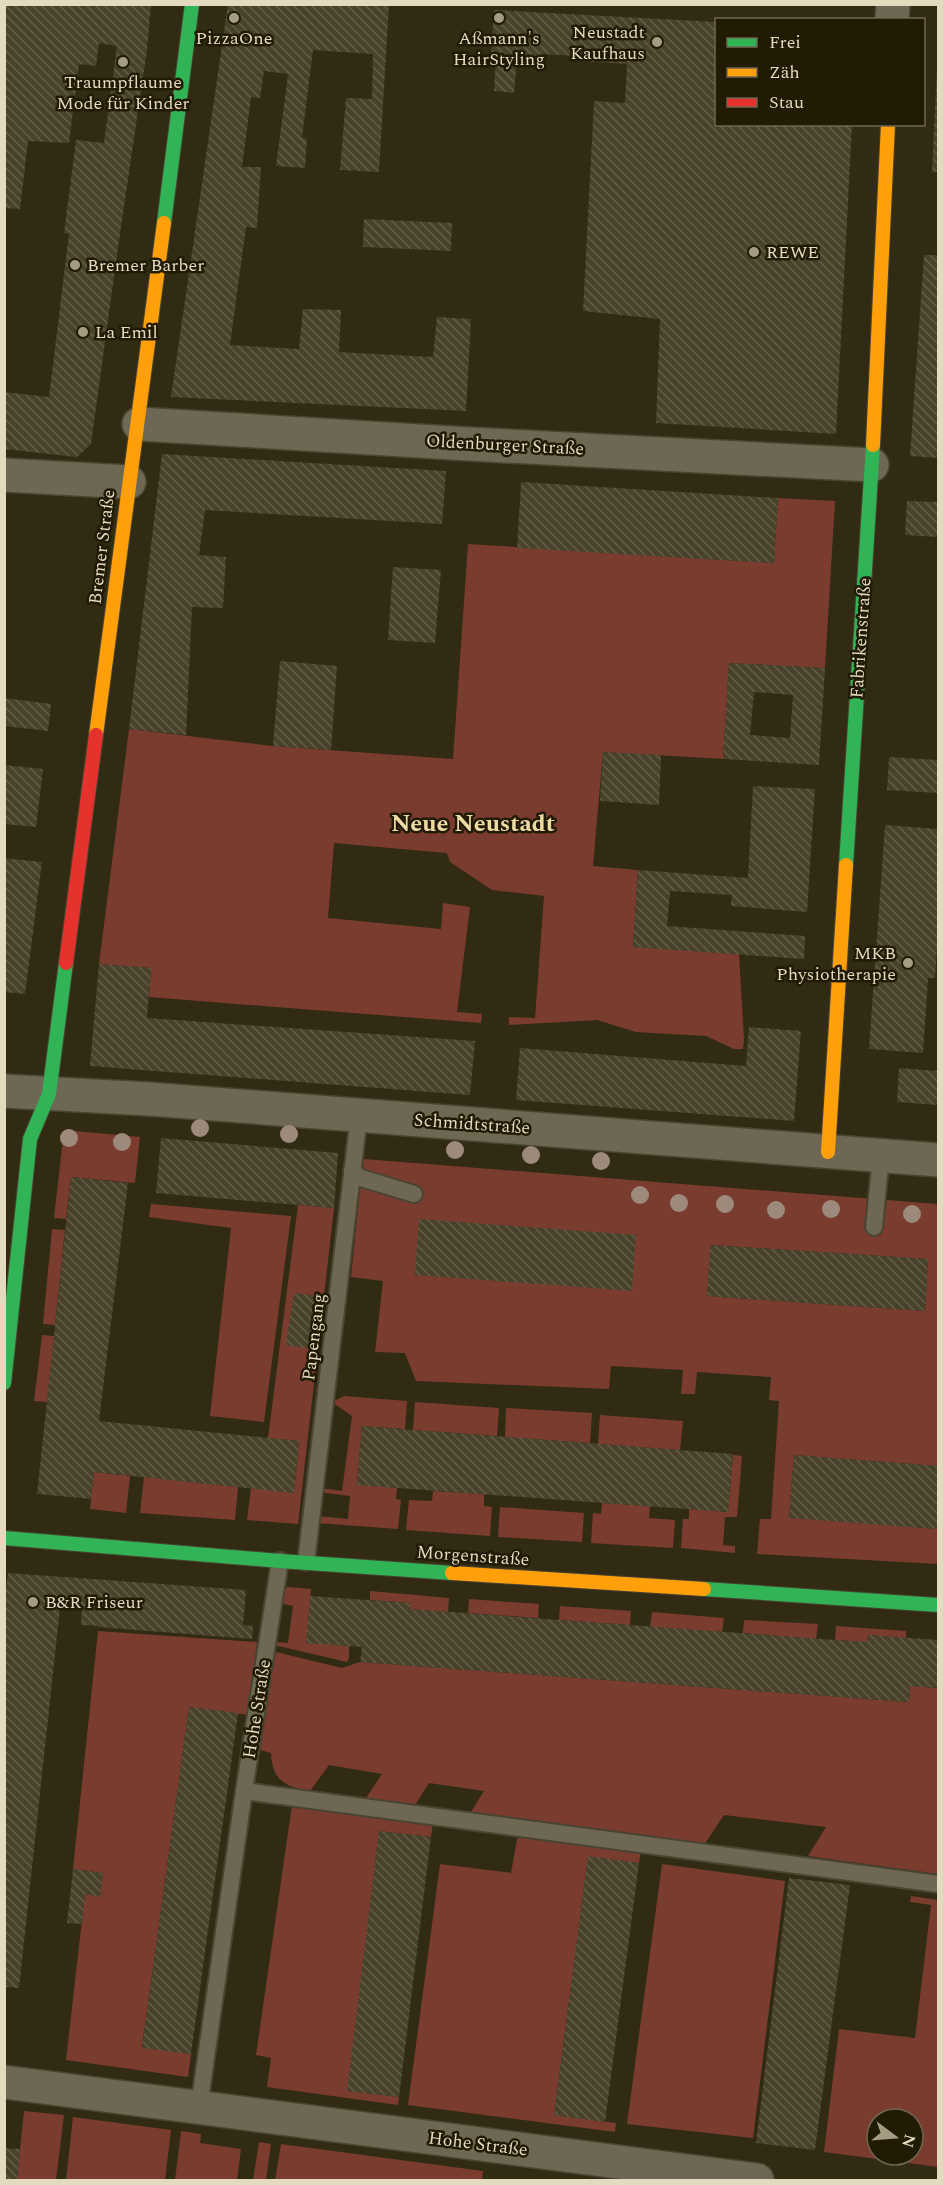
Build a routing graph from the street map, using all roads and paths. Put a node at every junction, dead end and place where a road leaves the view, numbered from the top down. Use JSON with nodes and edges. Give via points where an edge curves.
{"nodes":[{"id":1,"x":192,"y":4,"type":"edge"},
{"id":2,"x":888,"y":126,"type":"edge"},
{"id":3,"x":139,"y":424,"type":"junction"},
{"id":4,"x":872,"y":465,"type":"junction"},
{"id":5,"x":4,"y":475,"type":"edge"},
{"id":6,"x":129,"y":482,"type":"junction"},
{"id":7,"x":4,"y":1090,"type":"edge"},
{"id":8,"x":48,"y":1094,"type":"junction"},
{"id":9,"x":359,"y":1116,"type":"junction"},
{"id":10,"x":828,"y":1152,"type":"junction"},
{"id":11,"x":881,"y":1156,"type":"junction"},
{"id":12,"x":939,"y":1160,"type":"edge"},
{"id":13,"x":352,"y":1171,"type":"junction"},
{"id":14,"x":414,"y":1194,"type":"dead end"},
{"id":15,"x":874,"y":1227,"type":"dead end"},
{"id":16,"x":4,"y":1383,"type":"edge"},
{"id":17,"x":4,"y":1538,"type":"edge"},
{"id":18,"x":280,"y":1561,"type":"junction"},
{"id":19,"x":306,"y":1562,"type":"junction"},
{"id":20,"x":939,"y":1605,"type":"edge"},
{"id":21,"x":244,"y":1791,"type":"junction"},
{"id":22,"x":939,"y":1884,"type":"edge"},
{"id":23,"x":4,"y":2082,"type":"edge"},
{"id":24,"x":199,"y":2107,"type":"junction"},
{"id":25,"x":757,"y":2181,"type":"edge"}],
"edges":[{"from":1,"to":3,"type":"street","name":"Bremer Straße"},
{"from":2,"to":4,"type":"street","name":"Fabrikenstraße"},
{"from":3,"to":4,"type":"street","name":"Oldenburger Straße"},
{"from":3,"to":6,"type":"street","name":"Bremer Straße"},
{"from":4,"to":10,"type":"street","name":"Fabrikenstraße"},
{"from":5,"to":6,"type":"street"},
{"from":6,"to":8,"type":"street","name":"Bremer Straße"},
{"from":7,"to":8,"type":"street","name":"Schmidtstraße"},
{"from":8,"to":9,"type":"street","name":"Schmidtstraße"},
{"from":8,"to":16,"type":"street","name":"Bremer Straße","via":[[30,1138]]},
{"from":9,"to":10,"type":"street","name":"Schmidtstraße"},
{"from":9,"to":13,"type":"lane","name":"Papengang"},
{"from":10,"to":11,"type":"street","name":"Schmidtstraße"},
{"from":11,"to":12,"type":"street","name":"Schmidtstraße"},
{"from":11,"to":15,"type":"lane"},
{"from":13,"to":14,"type":"lane","via":[[361,1178]]},
{"from":13,"to":19,"type":"lane","name":"Papengang"},
{"from":17,"to":18,"type":"street","name":"Morgenstraße"},
{"from":18,"to":19,"type":"street","name":"Morgenstraße"},
{"from":18,"to":21,"type":"lane","name":"Hohe Straße"},
{"from":19,"to":20,"type":"street","name":"Morgenstraße"},
{"from":21,"to":22,"type":"lane"},
{"from":21,"to":24,"type":"lane","name":"Hohe Straße"},
{"from":23,"to":24,"type":"street","name":"Hohe Straße"},
{"from":24,"to":25,"type":"street","name":"Hohe Straße"}]}
